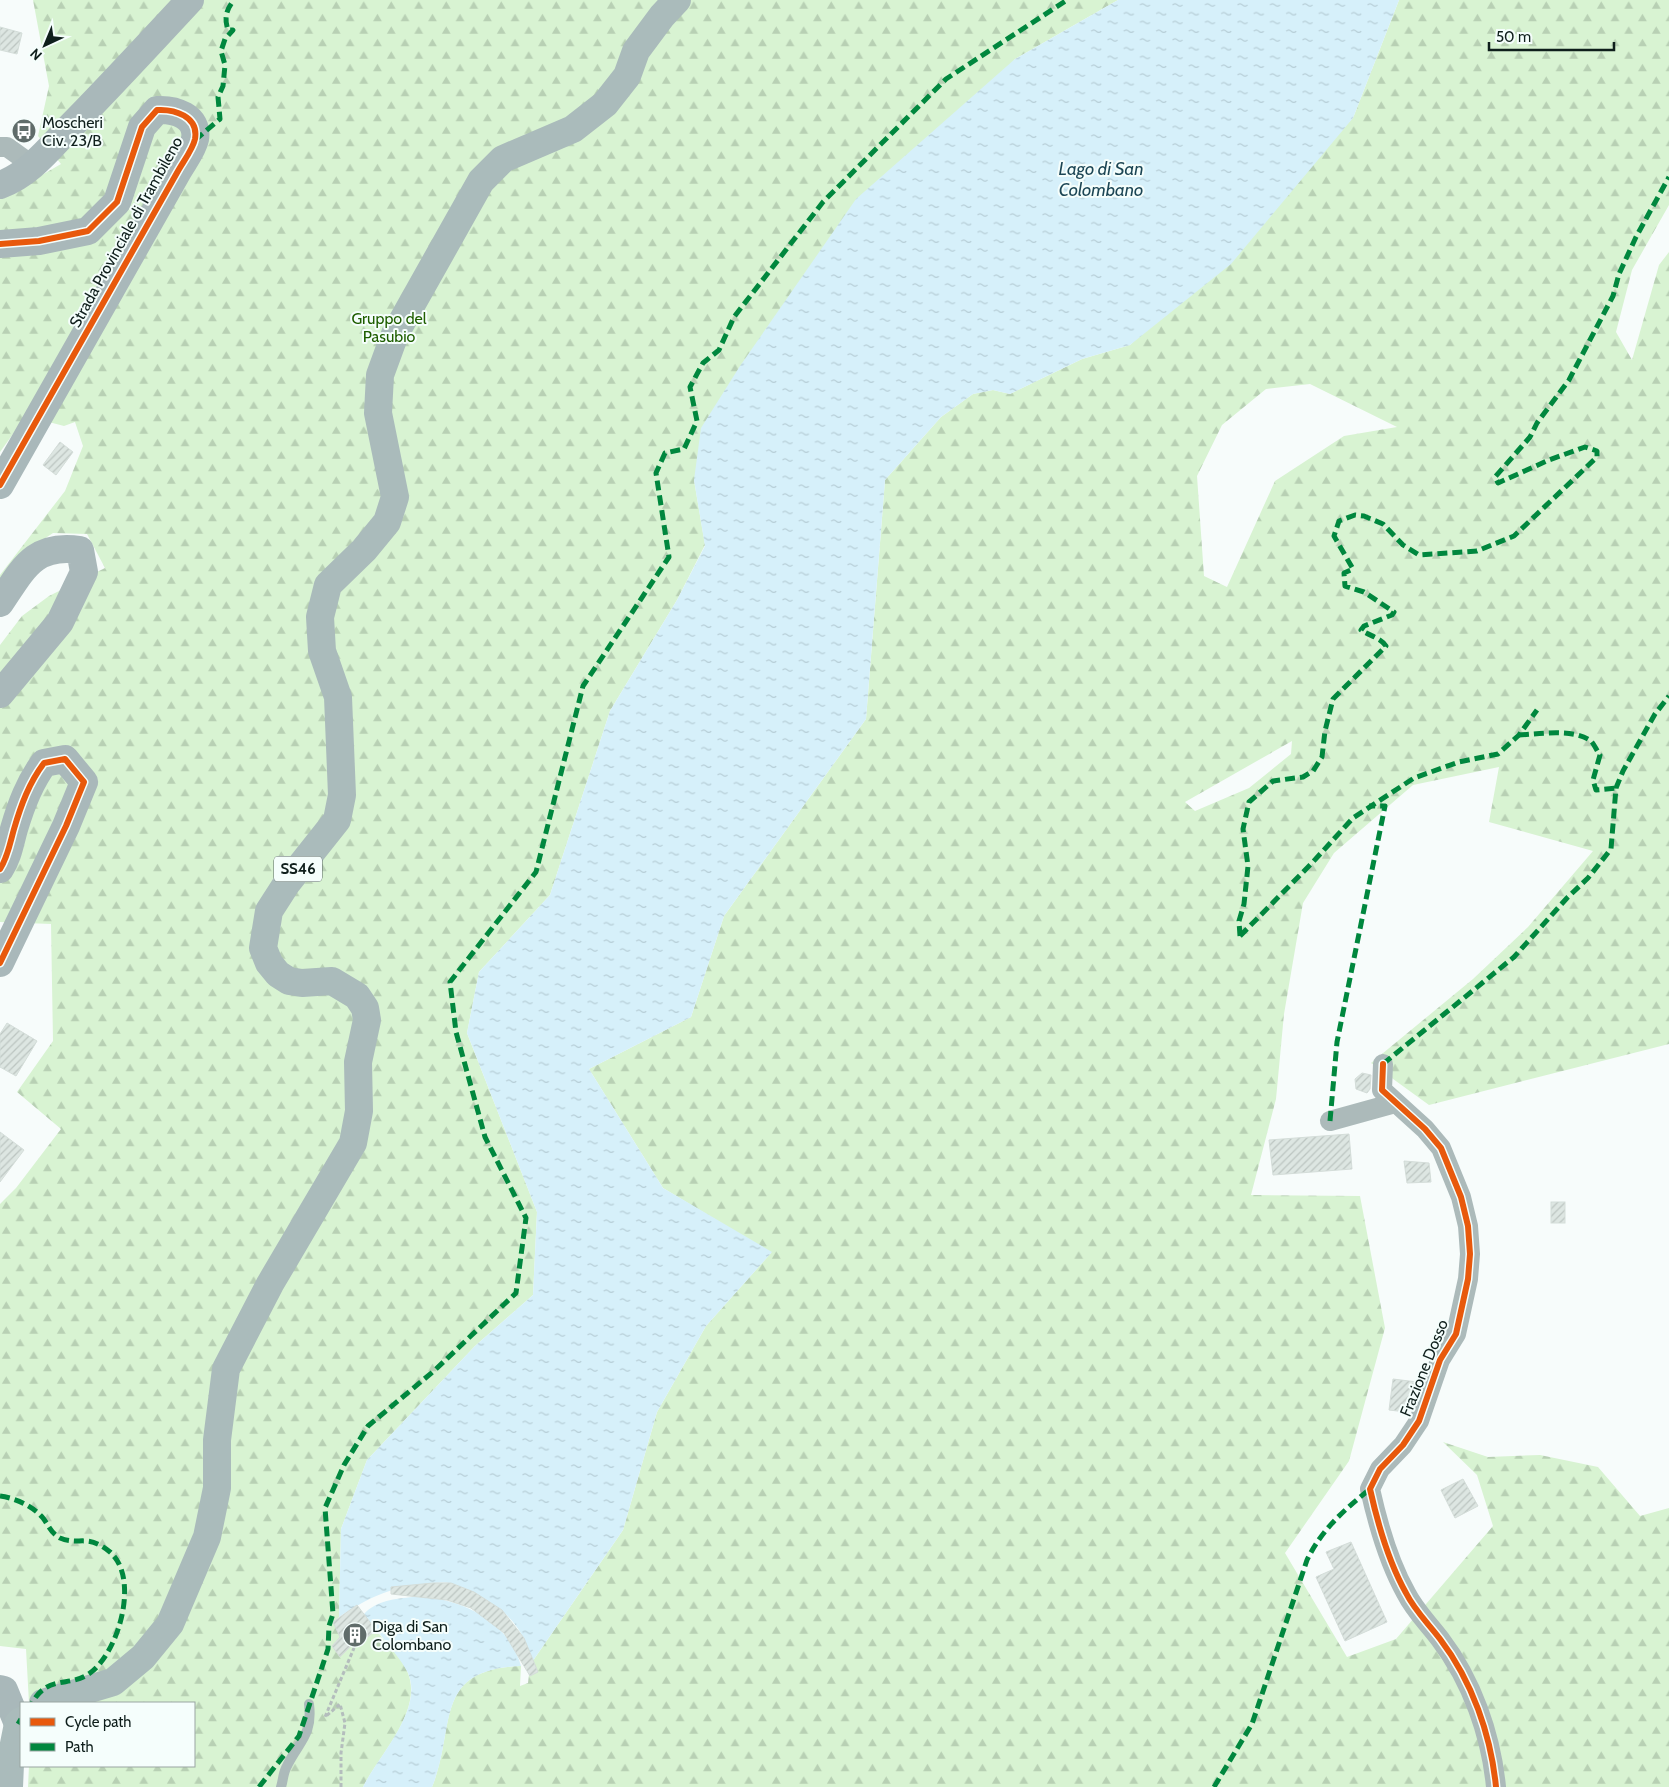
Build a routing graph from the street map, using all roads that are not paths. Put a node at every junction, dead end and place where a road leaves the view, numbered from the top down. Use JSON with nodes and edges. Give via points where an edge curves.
{"nodes":[{"id":1,"x":190,"y":0,"type":"edge"},
{"id":2,"x":678,"y":0,"type":"edge"},
{"id":3,"x":0,"y":147,"type":"edge"},
{"id":4,"x":32,"y":165,"type":"junction"},
{"id":5,"x":0,"y":185,"type":"edge"},
{"id":6,"x":0,"y":244,"type":"edge"},
{"id":7,"x":0,"y":485,"type":"edge"},
{"id":8,"x":0,"y":603,"type":"edge"},
{"id":9,"x":0,"y":694,"type":"edge"},
{"id":10,"x":0,"y":869,"type":"edge"},
{"id":11,"x":0,"y":963,"type":"edge"},
{"id":12,"x":1383,"y":1064,"type":"dead end"},
{"id":13,"x":1395,"y":1102,"type":"junction"},
{"id":14,"x":1330,"y":1121,"type":"dead end"},
{"id":15,"x":0,"y":1689,"type":"edge"},
{"id":16,"x":46,"y":1702,"type":"edge"},
{"id":17,"x":309,"y":1704,"type":"dead end"},
{"id":18,"x":19,"y":1722,"type":"edge"},
{"id":19,"x":9,"y":1787,"type":"edge"},
{"id":20,"x":281,"y":1787,"type":"edge"},
{"id":21,"x":1496,"y":1787,"type":"edge"}],
"edges":[{"from":1,"to":4,"type":"street"},
{"from":2,"to":16,"type":"main road","number":"SS46","via":[[636,51],[627,76],[605,104],[574,129],[503,159],[481,181],[395,334],[380,375],[378,413],[395,497],[387,522],[328,585],[320,618],[322,651],[338,697],[342,795],[337,820],[287,882],[269,911],[263,948],[269,963],[289,981],[332,981],[357,996],[365,1008],[367,1020],[358,1062],[359,1111],[353,1143],[270,1284],[226,1369],[217,1440],[217,1488],[206,1537],[170,1624],[142,1657],[114,1682]]},
{"from":3,"to":4,"type":"street","via":[[7,147]]},
{"from":4,"to":5,"type":"street","via":[[17,179]]},
{"from":6,"to":7,"type":"street","name":"Strada Provinciale di Trambileno","via":[[40,241],[88,231],[117,202],[142,126],[157,110],[171,109],[184,114],[194,126],[195,140],[178,172]]},
{"from":8,"to":9,"type":"street","via":[[34,556],[62,547],[80,550],[84,572],[60,622]]},
{"from":10,"to":11,"type":"street","via":[[32,778],[44,763],[65,759],[84,782]]},
{"from":12,"to":13,"type":"street","name":"Frazione Dosso","via":[[1382,1090]]},
{"from":13,"to":14,"type":"street"},
{"from":13,"to":21,"type":"street","name":"Frazione Dosso","via":[[1441,1148],[1461,1197],[1470,1254],[1456,1334],[1440,1360],[1419,1421],[1403,1445],[1380,1469],[1370,1489],[1383,1539],[1406,1594],[1420,1618],[1440,1639],[1472,1695],[1487,1739]]},
{"from":15,"to":18,"type":"street","via":[[4,1690]]},
{"from":17,"to":20,"type":"lane","via":[[311,1720],[301,1745],[286,1768]]},
{"from":18,"to":19,"type":"main road","via":[[10,1764]]}]}
